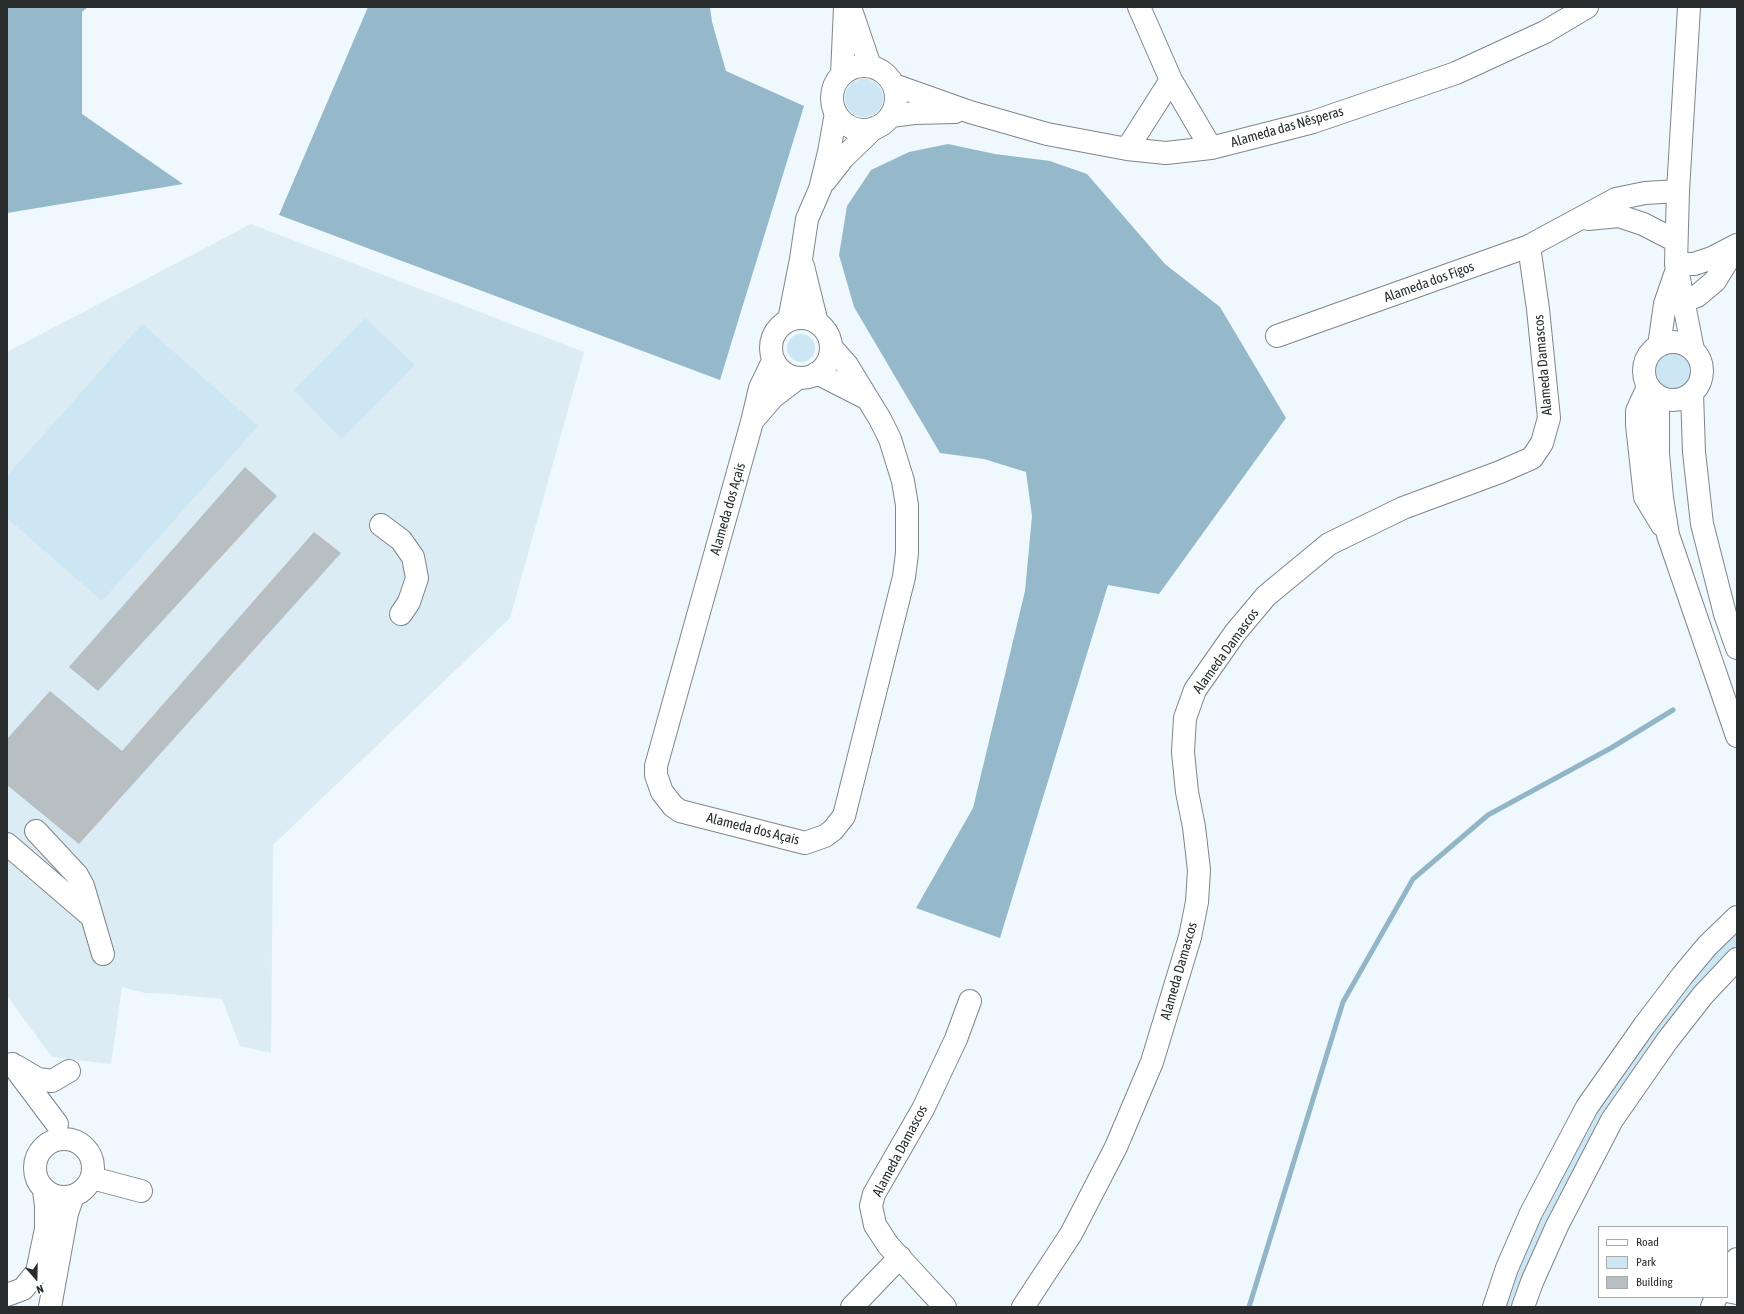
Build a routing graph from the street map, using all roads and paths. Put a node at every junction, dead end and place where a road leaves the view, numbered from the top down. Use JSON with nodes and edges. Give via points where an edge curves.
{"nodes":[{"id":1,"x":844,"y":7,"type":"edge"},
{"id":2,"x":850,"y":7,"type":"edge"},
{"id":3,"x":1139,"y":7,"type":"edge"},
{"id":4,"x":1587,"y":7,"type":"edge"},
{"id":5,"x":1684,"y":10,"type":"edge"},
{"id":6,"x":870,"y":66,"type":"junction"},
{"id":7,"x":842,"y":75,"type":"junction"},
{"id":8,"x":1171,"y":80,"type":"junction"},
{"id":9,"x":894,"y":85,"type":"junction"},
{"id":10,"x":970,"y":112,"type":"junction"},
{"id":11,"x":836,"y":114,"type":"junction"},
{"id":12,"x":891,"y":116,"type":"junction"},
{"id":13,"x":874,"y":128,"type":"junction"},
{"id":14,"x":1211,"y":148,"type":"junction"},
{"id":15,"x":1127,"y":149,"type":"junction"},
{"id":16,"x":820,"y":189,"type":"junction"},
{"id":17,"x":1678,"y":191,"type":"junction"},
{"id":18,"x":1578,"y":220,"type":"junction"},
{"id":19,"x":1676,"y":241,"type":"junction"},
{"id":20,"x":1737,"y":245,"type":"edge"},
{"id":21,"x":1529,"y":246,"type":"junction"},
{"id":22,"x":801,"y":259,"type":"junction"},
{"id":23,"x":1676,"y":268,"type":"junction"},
{"id":24,"x":1684,"y":301,"type":"junction"},
{"id":25,"x":789,"y":320,"type":"junction"},
{"id":26,"x":817,"y":323,"type":"junction"},
{"id":27,"x":1277,"y":336,"type":"dead end"},
{"id":28,"x":1659,"y":346,"type":"junction"},
{"id":29,"x":831,"y":347,"type":"junction"},
{"id":30,"x":1693,"y":350,"type":"junction"},
{"id":31,"x":773,"y":361,"type":"junction"},
{"id":32,"x":807,"y":376,"type":"junction"},
{"id":33,"x":1695,"y":390,"type":"junction"},
{"id":34,"x":1653,"y":392,"type":"junction"},
{"id":35,"x":869,"y":400,"type":"junction"},
{"id":36,"x":752,"y":422,"type":"junction"},
{"id":37,"x":1702,"y":524,"type":"junction"},
{"id":38,"x":381,"y":525,"type":"dead end"},
{"id":39,"x":1668,"y":535,"type":"junction"},
{"id":40,"x":401,"y":614,"type":"dead end"},
{"id":41,"x":1737,"y":648,"type":"edge"},
{"id":42,"x":1737,"y":736,"type":"edge"},
{"id":43,"x":36,"y":831,"type":"dead end"},
{"id":44,"x":7,"y":844,"type":"edge"},
{"id":45,"x":92,"y":917,"type":"junction"},
{"id":46,"x":1737,"y":917,"type":"edge"},
{"id":47,"x":103,"y":954,"type":"dead end"},
{"id":48,"x":1737,"y":959,"type":"edge"},
{"id":49,"x":970,"y":1001,"type":"dead end"},
{"id":50,"x":69,"y":1071,"type":"dead end"},
{"id":51,"x":57,"y":1124,"type":"dead end"},
{"id":52,"x":92,"y":1178,"type":"junction"},
{"id":53,"x":44,"y":1190,"type":"junction"},
{"id":54,"x":141,"y":1191,"type":"dead end"},
{"id":55,"x":73,"y":1196,"type":"junction"},
{"id":56,"x":900,"y":1257,"type":"junction"},
{"id":57,"x":1737,"y":1258,"type":"edge"},
{"id":58,"x":1728,"y":1275,"type":"edge"},
{"id":59,"x":7,"y":1295,"type":"edge"},
{"id":60,"x":50,"y":1307,"type":"edge"},
{"id":61,"x":852,"y":1307,"type":"edge"},
{"id":62,"x":945,"y":1307,"type":"edge"},
{"id":63,"x":1023,"y":1307,"type":"edge"},
{"id":64,"x":1494,"y":1307,"type":"edge"},
{"id":65,"x":1523,"y":1307,"type":"edge"}],
"edges":[{"from":1,"to":7,"type":"street"},
{"from":2,"to":6,"type":"street"},
{"from":3,"to":8,"type":"street"},
{"from":4,"to":14,"type":"street","name":"Alameda das Nêsperas","via":[[1545,32],[1456,73],[1313,122]]},
{"from":5,"to":17,"type":"street"},
{"from":6,"to":7,"type":"street","via":[[850,69]]},
{"from":6,"to":9,"type":"street","via":[[888,76]]},
{"from":7,"to":11,"type":"street","via":[[833,94]]},
{"from":8,"to":14,"type":"street"},
{"from":8,"to":15,"type":"street"},
{"from":9,"to":10,"type":"street","name":"Alameda das Nêsperas"},
{"from":9,"to":12,"type":"street","via":[[896,101]]},
{"from":10,"to":12,"type":"street","name":"Alameda das Nêsperas"},
{"from":10,"to":15,"type":"street","name":"Alameda das Nêsperas","via":[[1048,134]]},
{"from":11,"to":13,"type":"street","via":[[852,128]]},
{"from":11,"to":16,"type":"street"},
{"from":12,"to":13,"type":"street","via":[[884,124]]},
{"from":13,"to":16,"type":"street","via":[[843,158]]},
{"from":14,"to":15,"type":"street","name":"Alameda das Nêsperas","via":[[1166,153]]},
{"from":16,"to":22,"type":"street","via":[[807,219]]},
{"from":17,"to":18,"type":"street","name":"Alameda dos Figos","via":[[1645,193],[1616,199]]},
{"from":17,"to":19,"type":"street"},
{"from":18,"to":19,"type":"street","name":"Alameda dos Figos","via":[[1619,216],[1643,224]]},
{"from":18,"to":21,"type":"street","name":"Alameda dos Figos"},
{"from":19,"to":23,"type":"street"},
{"from":20,"to":23,"type":"street","via":[[1712,258]]},
{"from":20,"to":24,"type":"street","via":[[1715,281],[1697,296]]},
{"from":21,"to":27,"type":"street","name":"Alameda dos Figos"},
{"from":21,"to":63,"type":"street","name":"Alameda Damascos","via":[[1549,418],[1542,443],[1532,458],[1403,508],[1329,544],[1266,596],[1235,633],[1195,690],[1185,718],[1183,752],[1199,870],[1197,902],[1190,937],[1152,1062],[1116,1147],[1071,1234]]},
{"from":22,"to":25,"type":"street"},
{"from":22,"to":26,"type":"street"},
{"from":23,"to":24,"type":"street"},
{"from":23,"to":28,"type":"street","via":[[1665,304]]},
{"from":24,"to":30,"type":"street"},
{"from":25,"to":26,"type":"street","via":[[808,319]]},
{"from":25,"to":31,"type":"street","via":[[781,325],[771,342]]},
{"from":26,"to":29,"type":"street","via":[[824,329]]},
{"from":28,"to":30,"type":"street","via":[[1677,342]]},
{"from":28,"to":34,"type":"street","via":[[1647,357],[1644,364],[1645,380]]},
{"from":29,"to":32,"type":"street","via":[[830,357],[825,366]]},
{"from":29,"to":35,"type":"street","name":"Alameda dos Açais","via":[[847,365]]},
{"from":30,"to":33,"type":"street","via":[[1702,368],[1701,378]]},
{"from":31,"to":32,"type":"street","via":[[779,370],[788,375]]},
{"from":31,"to":36,"type":"street","name":"Alameda dos Açais","via":[[760,388]]},
{"from":32,"to":35,"type":"street"},
{"from":32,"to":36,"type":"street","via":[[773,398]]},
{"from":33,"to":34,"type":"street","via":[[1684,398],[1675,400],[1666,400]]},
{"from":33,"to":37,"type":"street","via":[[1694,452]]},
{"from":34,"to":39,"type":"street","via":[[1662,498]]},
{"from":35,"to":36,"type":"street","name":"Alameda dos Açais","via":[[890,439],[903,481],[908,529],[904,577],[844,816],[826,836],[805,843],[680,811],[662,792],[656,775],[658,758]]},
{"from":37,"to":39,"type":"street","via":[[1679,524]]},
{"from":37,"to":41,"type":"street","via":[[1725,614]]},
{"from":38,"to":40,"type":"street","via":[[401,540],[413,557],[417,578],[409,602]]},
{"from":39,"to":42,"type":"street"},
{"from":43,"to":45,"type":"street","via":[[77,875]]},
{"from":44,"to":45,"type":"street"},
{"from":45,"to":47,"type":"street"},
{"from":46,"to":64,"type":"street","via":[[1707,946],[1682,976],[1587,1106],[1531,1213],[1507,1268]]},
{"from":48,"to":65,"type":"street","via":[[1702,995],[1612,1120],[1556,1226]]},
{"from":49,"to":56,"type":"street","name":"Alameda Damascos","via":[[956,1040],[923,1109],[874,1194],[871,1206],[875,1225],[888,1245]]},
{"from":50,"to":51,"type":"street","via":[[52,1081],[38,1079],[12,1064]]},
{"from":52,"to":53,"type":"street","via":[[93,1160],[83,1145],[75,1140],[56,1139],[39,1152],[35,1161],[35,1172]]},
{"from":52,"to":54,"type":"street"},
{"from":52,"to":55,"type":"street","via":[[88,1186]]},
{"from":53,"to":55,"type":"street","via":[[52,1195]]},
{"from":53,"to":59,"type":"street","via":[[46,1228],[37,1272],[23,1289]]},
{"from":55,"to":60,"type":"street","via":[[67,1213]]},
{"from":56,"to":61,"type":"street"},
{"from":56,"to":62,"type":"street","name":"Alameda Damascos"},
{"from":57,"to":58,"type":"street"}]}
